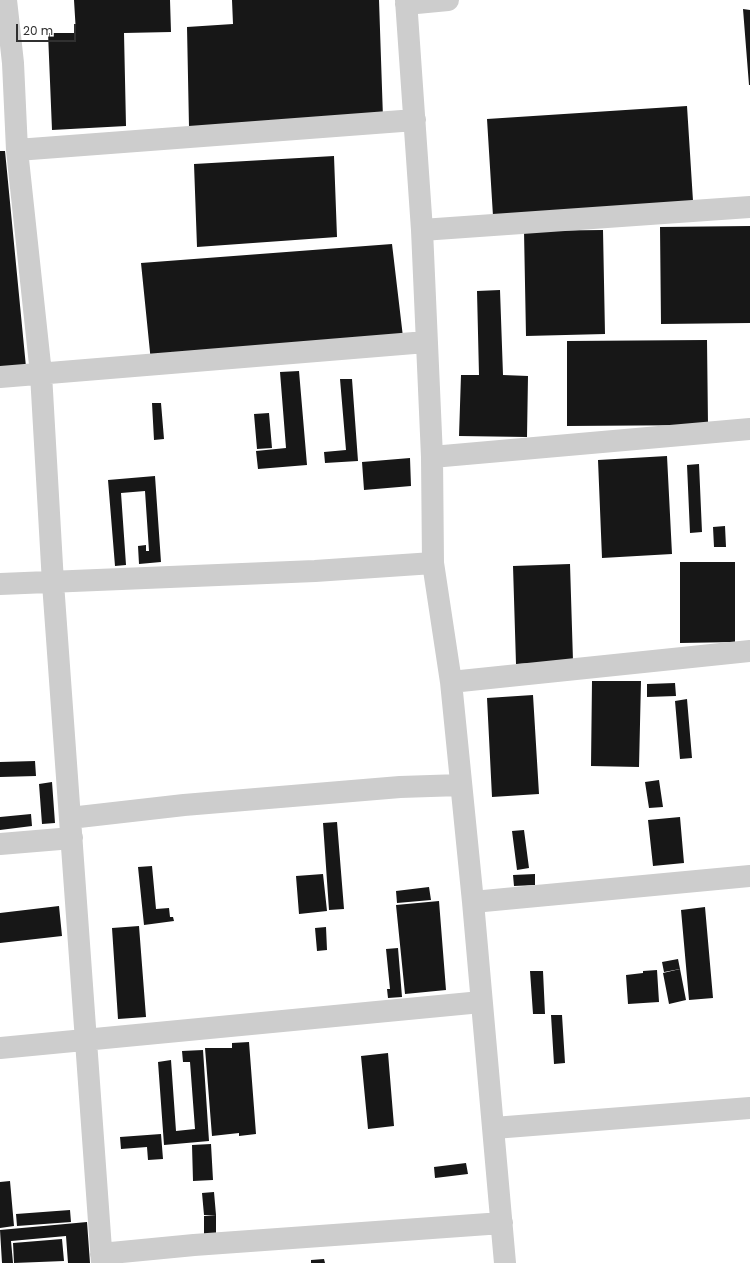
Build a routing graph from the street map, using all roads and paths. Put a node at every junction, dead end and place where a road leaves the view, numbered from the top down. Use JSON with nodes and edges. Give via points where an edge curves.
{"nodes":[{"id":1,"x":6,"y":0,"type":"edge"},
{"id":2,"x":448,"y":0,"type":"edge"},
{"id":3,"x":406,"y":2,"type":"edge"},
{"id":4,"x":415,"y":120,"type":"junction"},
{"id":5,"x":11,"y":143,"type":"edge"},
{"id":6,"x":750,"y":207,"type":"edge"},
{"id":7,"x":422,"y":230,"type":"junction"},
{"id":8,"x":426,"y":342,"type":"junction"},
{"id":9,"x":41,"y":374,"type":"junction"},
{"id":10,"x":0,"y":377,"type":"edge"},
{"id":11,"x":750,"y":429,"type":"edge"},
{"id":12,"x":432,"y":457,"type":"junction"},
{"id":13,"x":433,"y":563,"type":"junction"},
{"id":14,"x":53,"y":583,"type":"junction"},
{"id":15,"x":0,"y":584,"type":"edge"},
{"id":16,"x":750,"y":652,"type":"edge"},
{"id":17,"x":451,"y":682,"type":"junction"},
{"id":18,"x":461,"y":785,"type":"junction"},
{"id":19,"x":71,"y":828,"type":"junction"},
{"id":20,"x":0,"y":844,"type":"edge"},
{"id":21,"x":750,"y":876,"type":"edge"},
{"id":22,"x":473,"y":902,"type":"junction"},
{"id":23,"x":482,"y":1002,"type":"junction"},
{"id":24,"x":86,"y":1040,"type":"junction"},
{"id":25,"x":0,"y":1048,"type":"edge"},
{"id":26,"x":750,"y":1108,"type":"edge"},
{"id":27,"x":494,"y":1128,"type":"junction"},
{"id":28,"x":502,"y":1223,"type":"junction"},
{"id":29,"x":102,"y":1259,"type":"edge"},
{"id":30,"x":505,"y":1263,"type":"edge"}],
"edges":[{"from":1,"to":5,"type":"street","via":[[13,62]]},
{"from":2,"to":3,"type":"street"},
{"from":3,"to":4,"type":"street"},
{"from":4,"to":5,"type":"street"},
{"from":4,"to":7,"type":"street"},
{"from":5,"to":9,"type":"street"},
{"from":6,"to":7,"type":"street"},
{"from":7,"to":8,"type":"street"},
{"from":8,"to":9,"type":"street"},
{"from":8,"to":12,"type":"street"},
{"from":9,"to":10,"type":"street"},
{"from":9,"to":14,"type":"street"},
{"from":11,"to":12,"type":"street"},
{"from":12,"to":13,"type":"street"},
{"from":13,"to":14,"type":"street"},
{"from":13,"to":17,"type":"street"},
{"from":14,"to":15,"type":"street"},
{"from":14,"to":19,"type":"street"},
{"from":16,"to":17,"type":"street"},
{"from":17,"to":18,"type":"street"},
{"from":18,"to":19,"type":"street","via":[[184,805]]},
{"from":18,"to":22,"type":"street"},
{"from":19,"to":20,"type":"street"},
{"from":19,"to":24,"type":"street"},
{"from":21,"to":22,"type":"street"},
{"from":22,"to":23,"type":"street"},
{"from":23,"to":24,"type":"street"},
{"from":23,"to":27,"type":"street"},
{"from":24,"to":25,"type":"street"},
{"from":24,"to":29,"type":"street"},
{"from":26,"to":27,"type":"street"},
{"from":27,"to":28,"type":"street"},
{"from":28,"to":29,"type":"street","via":[[194,1246]]},
{"from":28,"to":30,"type":"street"}]}
